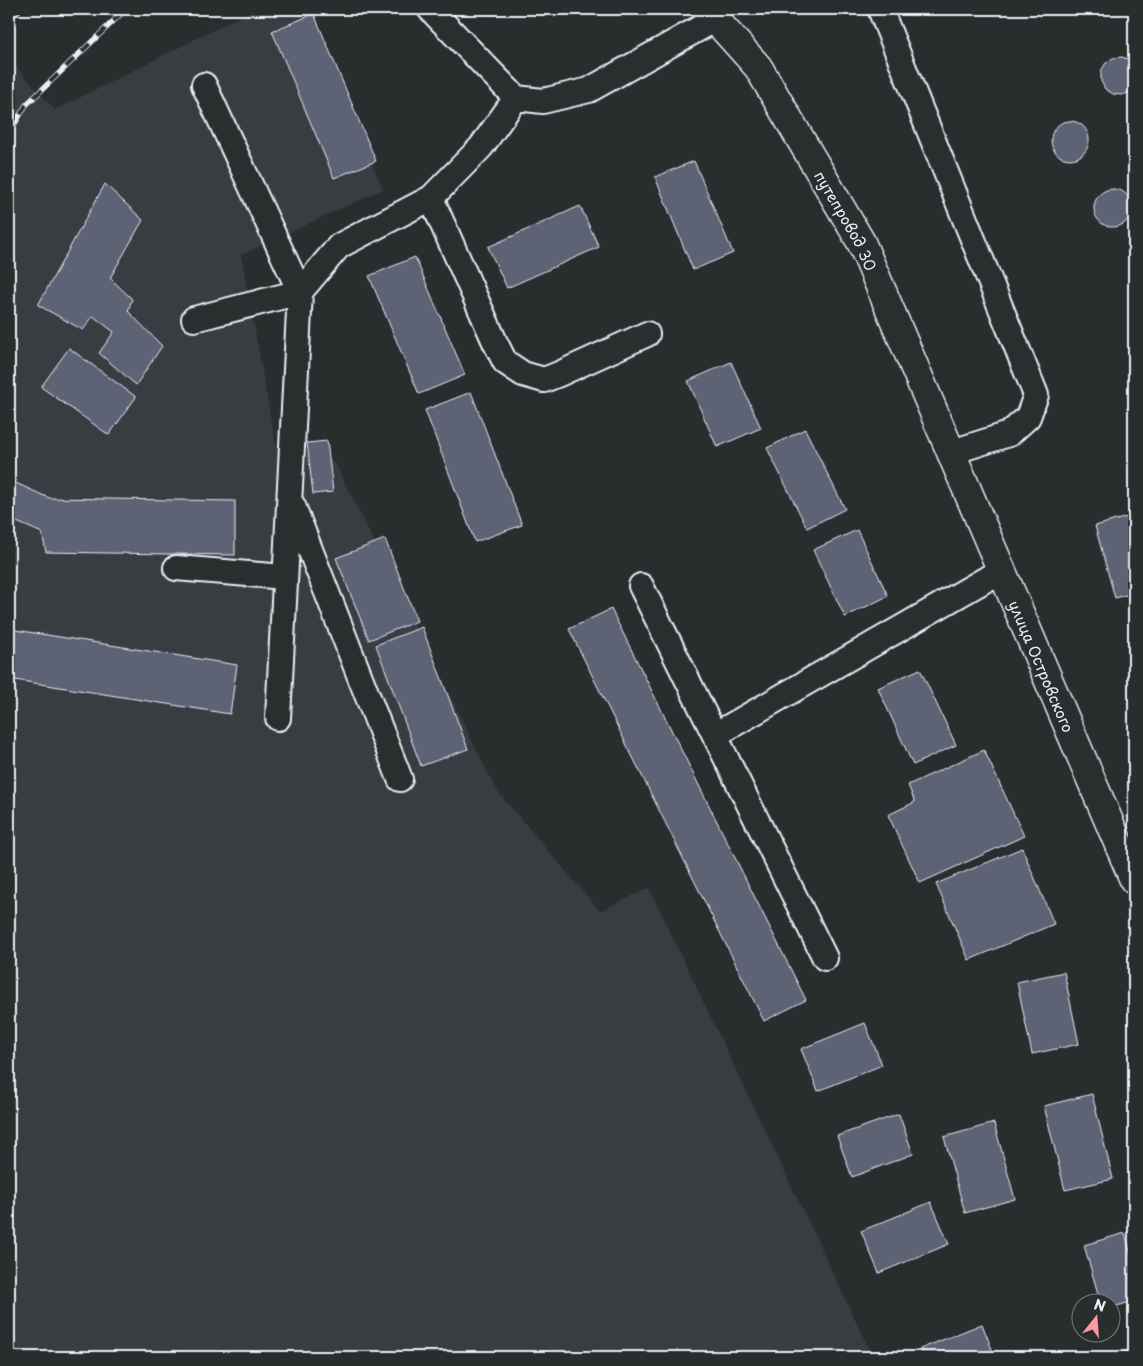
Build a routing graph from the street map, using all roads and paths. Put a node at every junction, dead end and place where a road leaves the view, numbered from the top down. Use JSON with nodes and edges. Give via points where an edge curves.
{"nodes":[{"id":1,"x":430,"y":9,"type":"edge"},
{"id":2,"x":880,"y":9,"type":"edge"},
{"id":3,"x":711,"y":14,"type":"edge"},
{"id":4,"x":204,"y":85,"type":"dead end"},
{"id":5,"x":516,"y":98,"type":"junction"},
{"id":6,"x":431,"y":198,"type":"junction"},
{"id":7,"x":300,"y":292,"type":"junction"},
{"id":8,"x":194,"y":319,"type":"dead end"},
{"id":9,"x":646,"y":334,"type":"dead end"},
{"id":10,"x":952,"y":452,"type":"junction"},
{"id":11,"x":289,"y":497,"type":"junction"},
{"id":12,"x":176,"y":568,"type":"dead end"},
{"id":13,"x":1002,"y":570,"type":"junction"},
{"id":14,"x":285,"y":577,"type":"junction"},
{"id":15,"x":641,"y":586,"type":"dead end"},
{"id":16,"x":278,"y":718,"type":"dead end"},
{"id":17,"x":715,"y":735,"type":"junction"},
{"id":18,"x":400,"y":779,"type":"dead end"},
{"id":19,"x":1134,"y":880,"type":"edge"},
{"id":20,"x":825,"y":958,"type":"dead end"}],
"edges":[{"from":1,"to":5,"type":"street"},
{"from":2,"to":10,"type":"street","via":[[1036,394],[1028,417],[1009,434]]},
{"from":3,"to":5,"type":"street","via":[[589,90],[543,101]]},
{"from":3,"to":10,"type":"main road","name":"путепровод 30","via":[[758,67],[862,242]]},
{"from":4,"to":7,"type":"street"},
{"from":5,"to":6,"type":"street","via":[[481,147]]},
{"from":6,"to":7,"type":"street","via":[[338,246]]},
{"from":6,"to":9,"type":"street","via":[[505,362],[523,374],[544,380]]},
{"from":7,"to":8,"type":"street"},
{"from":7,"to":11,"type":"street"},
{"from":10,"to":13,"type":"main road","name":"улица Островского"},
{"from":11,"to":14,"type":"street"},
{"from":11,"to":18,"type":"street"},
{"from":12,"to":14,"type":"street"},
{"from":13,"to":17,"type":"street"},
{"from":13,"to":19,"type":"main road","name":"улица Островского"},
{"from":14,"to":16,"type":"street"},
{"from":15,"to":17,"type":"street"},
{"from":17,"to":20,"type":"street"}]}
